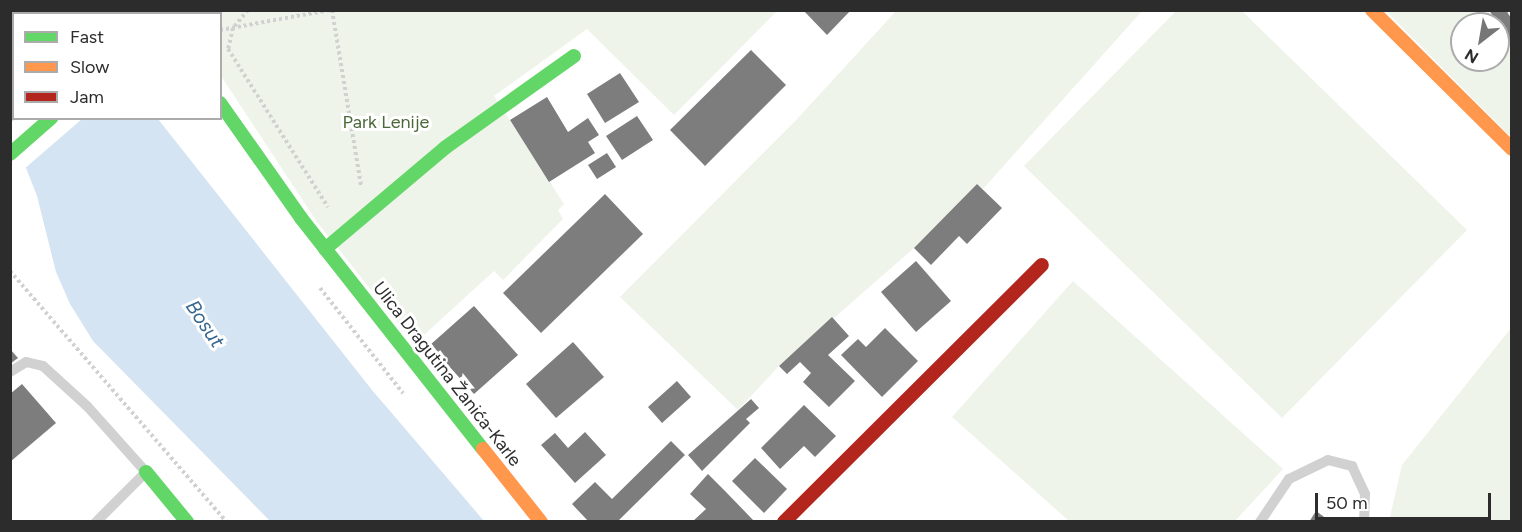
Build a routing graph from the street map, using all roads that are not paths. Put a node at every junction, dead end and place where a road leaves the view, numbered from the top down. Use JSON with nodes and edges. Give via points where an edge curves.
{"nodes":[{"id":1,"x":1372,"y":10,"type":"edge"},
{"id":2,"x":574,"y":56,"type":"dead end"},
{"id":3,"x":222,"y":106,"type":"edge"},
{"id":4,"x":49,"y":120,"type":"edge"},
{"id":5,"x":1512,"y":149,"type":"edge"},
{"id":6,"x":10,"y":154,"type":"edge"},
{"id":7,"x":325,"y":249,"type":"junction"},
{"id":8,"x":1042,"y":266,"type":"dead end"},
{"id":9,"x":10,"y":372,"type":"edge"},
{"id":10,"x":146,"y":472,"type":"junction"},
{"id":11,"x":96,"y":522,"type":"edge"},
{"id":12,"x":187,"y":522,"type":"edge"},
{"id":13,"x":542,"y":522,"type":"edge"},
{"id":14,"x":784,"y":522,"type":"edge"},
{"id":15,"x":1260,"y":522,"type":"edge"},
{"id":16,"x":1364,"y":522,"type":"edge"}],
"edges":[{"from":1,"to":5,"type":"street"},
{"from":2,"to":7,"type":"street","via":[[446,147]]},
{"from":3,"to":7,"type":"street","name":"Ulica Dragutina Žanića-Karle"},
{"from":4,"to":6,"type":"street"},
{"from":7,"to":13,"type":"street","name":"Ulica Dragutina Žanića-Karle"},
{"from":8,"to":14,"type":"street"},
{"from":9,"to":10,"type":"lane","via":[[26,362],[43,366],[87,406]]},
{"from":10,"to":11,"type":"lane"},
{"from":10,"to":12,"type":"street"},
{"from":15,"to":16,"type":"lane","via":[[1289,479],[1328,460],[1352,466],[1365,494]]}]}
